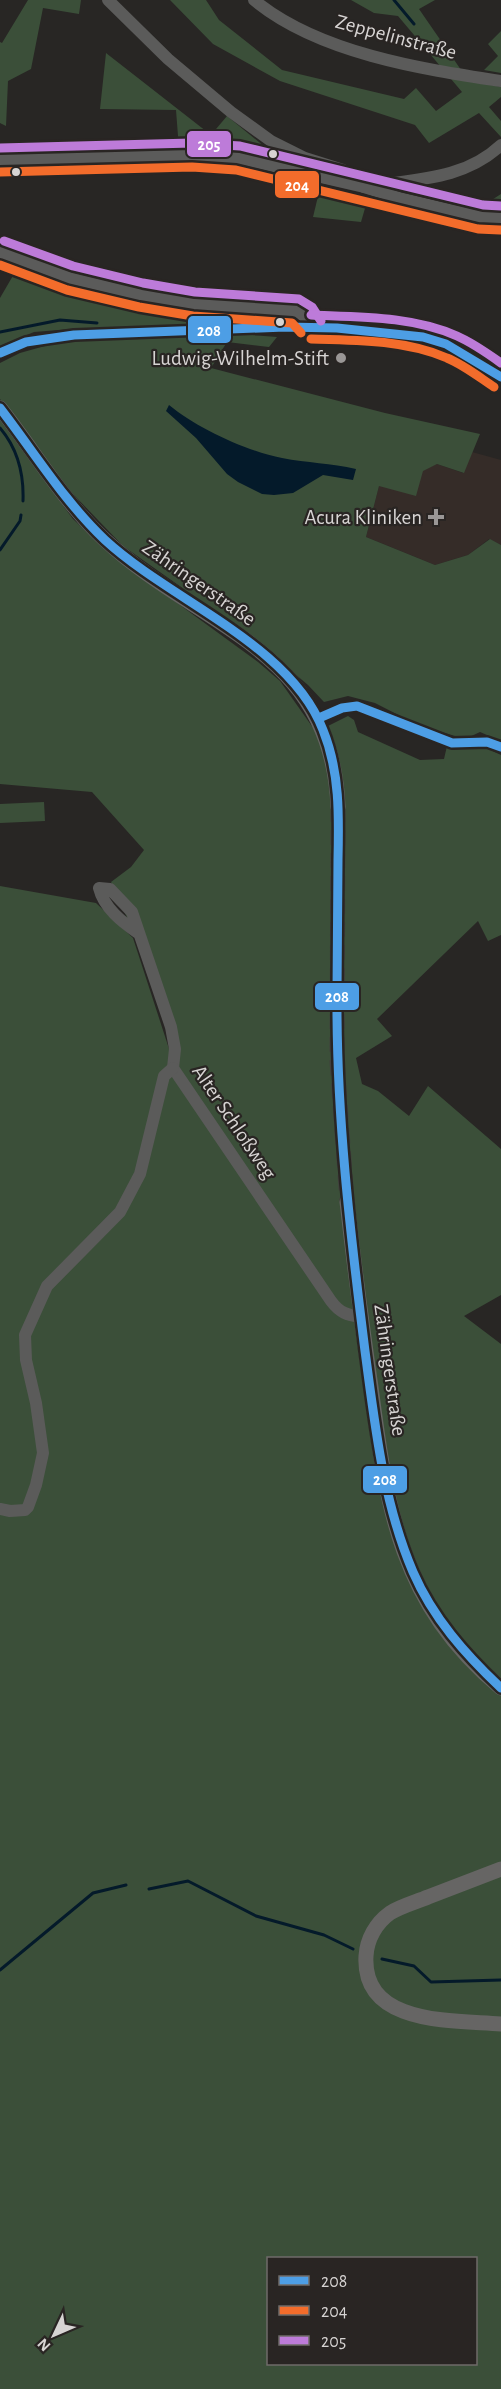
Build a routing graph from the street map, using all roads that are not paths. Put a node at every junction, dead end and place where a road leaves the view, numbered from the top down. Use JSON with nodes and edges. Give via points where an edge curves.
{"nodes":[{"id":1,"x":108,"y":0,"type":"edge"},
{"id":2,"x":254,"y":0,"type":"edge"},
{"id":3,"x":501,"y":81,"type":"edge"},
{"id":4,"x":501,"y":145,"type":"edge"},
{"id":5,"x":0,"y":160,"type":"edge"},
{"id":6,"x":364,"y":187,"type":"junction"},
{"id":7,"x":501,"y":218,"type":"edge"},
{"id":8,"x":0,"y":252,"type":"edge"},
{"id":9,"x":311,"y":327,"type":"junction"},
{"id":10,"x":0,"y":353,"type":"edge"},
{"id":11,"x":501,"y":377,"type":"edge"},
{"id":12,"x":0,"y":408,"type":"edge"},
{"id":13,"x":319,"y":718,"type":"junction"},
{"id":14,"x":501,"y":747,"type":"edge"},
{"id":15,"x":338,"y":807,"type":"tunnel mouth"},
{"id":16,"x":138,"y":933,"type":"dead end"},
{"id":17,"x":173,"y":1068,"type":"junction"},
{"id":18,"x":347,"y":1202,"type":"tunnel mouth"},
{"id":19,"x":361,"y":1317,"type":"junction"},
{"id":20,"x":0,"y":1509,"type":"edge"},
{"id":21,"x":501,"y":1688,"type":"edge"},
{"id":22,"x":501,"y":1869,"type":"edge"},
{"id":23,"x":501,"y":2024,"type":"edge"}],
"edges":[{"from":1,"to":6,"type":"street","via":[[168,59],[238,118],[305,158],[343,170]]},
{"from":2,"to":3,"type":"street","name":"Zeppelinstraße","via":[[290,23],[348,48],[394,61]]},
{"from":4,"to":6,"type":"street","via":[[462,171],[416,182]]},
{"from":5,"to":6,"type":"street","via":[[226,157]]},
{"from":6,"to":7,"type":"street","via":[[481,217]]},
{"from":8,"to":9,"type":"street","via":[[70,278],[141,295],[194,304],[296,311]]},
{"from":9,"to":10,"type":"street","via":[[74,335],[26,342]]},
{"from":9,"to":11,"type":"street","via":[[423,337],[446,344]]},
{"from":12,"to":13,"type":"main road","name":"Zähringerstraße","via":[[60,490],[104,539],[275,663],[299,688]]},
{"from":13,"to":14,"type":"street","via":[[357,706],[452,743],[487,742]]},
{"from":13,"to":15,"type":"main road","name":"Zähringerstraße","via":[[335,765]]},
{"from":16,"to":17,"type":"street","via":[[171,1027]]},
{"from":17,"to":19,"type":"street","name":"Alter Schloßweg","via":[[331,1301],[339,1311]]},
{"from":17,"to":20,"type":"street","name":"Alter Schloßweg","via":[[164,1076],[140,1174],[120,1212],[47,1286],[25,1335],[43,1453],[28,1507]]},
{"from":18,"to":19,"type":"main road","name":"Zähringerstraße"},
{"from":19,"to":21,"type":"main road","name":"Zähringerstraße","via":[[383,1478],[405,1556],[444,1627]]},
{"from":22,"to":23,"type":"main road","via":[[390,1913],[372,1934],[366,1962],[375,1989],[396,2009],[425,2017]]}]}
